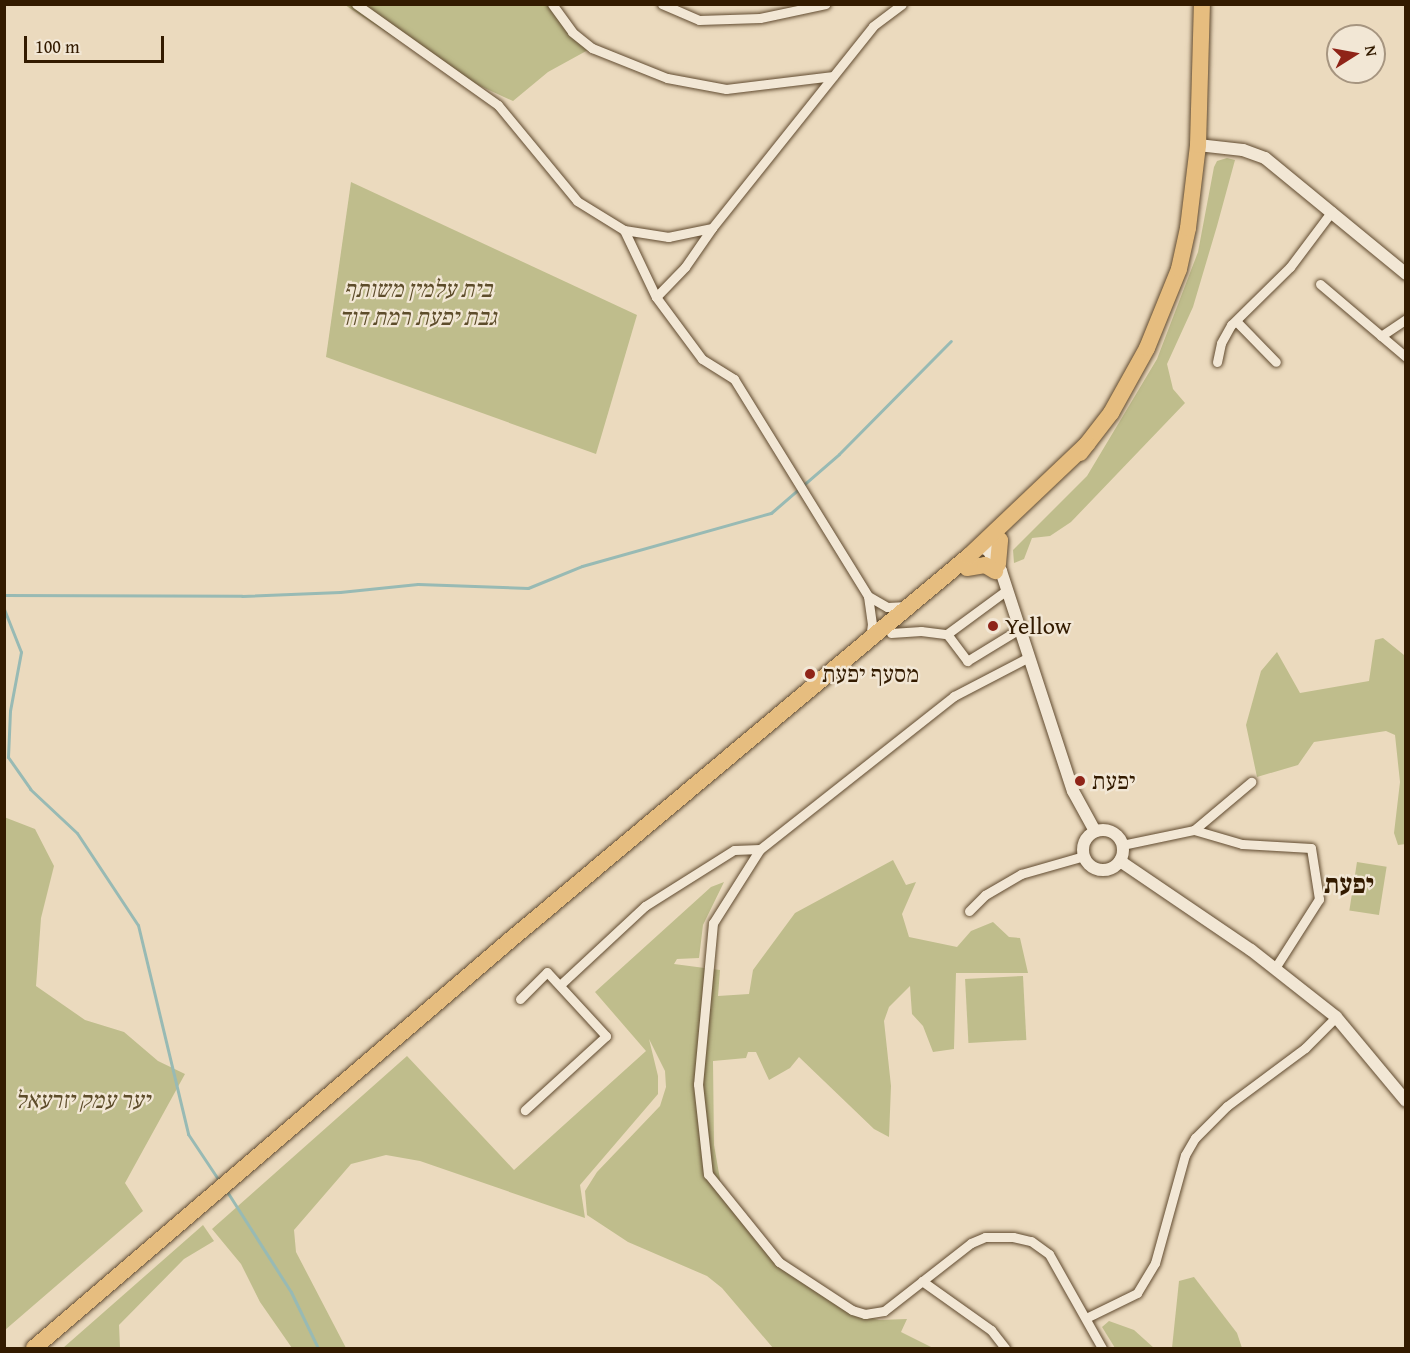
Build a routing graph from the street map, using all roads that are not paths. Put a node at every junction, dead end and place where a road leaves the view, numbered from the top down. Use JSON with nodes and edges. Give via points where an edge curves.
{"nodes":[{"id":1,"x":356,"y":4,"type":"edge"},
{"id":2,"x":662,"y":4,"type":"edge"},
{"id":3,"x":826,"y":4,"type":"edge"},
{"id":4,"x":1202,"y":4,"type":"edge"},
{"id":5,"x":553,"y":5,"type":"edge"},
{"id":6,"x":902,"y":5,"type":"edge"},
{"id":7,"x":833,"y":76,"type":"junction"},
{"id":8,"x":1198,"y":145,"type":"junction"},
{"id":9,"x":1332,"y":211,"type":"junction"},
{"id":10,"x":712,"y":228,"type":"junction"},
{"id":11,"x":624,"y":230,"type":"junction"},
{"id":12,"x":1406,"y":274,"type":"edge"},
{"id":13,"x":1320,"y":284,"type":"dead end"},
{"id":14,"x":656,"y":297,"type":"junction"},
{"id":15,"x":1406,"y":319,"type":"edge"},
{"id":16,"x":1236,"y":321,"type":"junction"},
{"id":17,"x":1381,"y":336,"type":"junction"},
{"id":18,"x":1406,"y":357,"type":"edge"},
{"id":19,"x":1216,"y":362,"type":"dead end"},
{"id":20,"x":1276,"y":362,"type":"dead end"},
{"id":21,"x":990,"y":555,"type":"junction"},
{"id":22,"x":1007,"y":590,"type":"junction"},
{"id":23,"x":868,"y":596,"type":"junction"},
{"id":24,"x":909,"y":606,"type":"junction"},
{"id":25,"x":1021,"y":628,"type":"junction"},
{"id":26,"x":891,"y":633,"type":"junction"},
{"id":27,"x":947,"y":634,"type":"junction"},
{"id":28,"x":869,"y":640,"type":"junction"},
{"id":29,"x":1029,"y":657,"type":"junction"},
{"id":30,"x":775,"y":721,"type":"junction"},
{"id":31,"x":1251,"y":782,"type":"dead end"},
{"id":32,"x":1194,"y":830,"type":"junction"},
{"id":33,"x":1095,"y":831,"type":"junction"},
{"id":34,"x":1122,"y":845,"type":"junction"},
{"id":35,"x":760,"y":849,"type":"junction"},
{"id":36,"x":1084,"y":855,"type":"junction"},
{"id":37,"x":1120,"y":861,"type":"junction"},
{"id":38,"x":969,"y":911,"type":"dead end"},
{"id":39,"x":1275,"y":968,"type":"junction"},
{"id":40,"x":560,"y":985,"type":"junction"},
{"id":41,"x":520,"y":999,"type":"dead end"},
{"id":42,"x":1336,"y":1017,"type":"junction"},
{"id":43,"x":1406,"y":1101,"type":"edge"},
{"id":44,"x":525,"y":1110,"type":"dead end"},
{"id":45,"x":922,"y":1281,"type":"junction"},
{"id":46,"x":1086,"y":1318,"type":"junction"},
{"id":47,"x":34,"y":1348,"type":"edge"},
{"id":48,"x":1005,"y":1348,"type":"edge"},
{"id":49,"x":1102,"y":1348,"type":"edge"}],
"edges":[{"from":1,"to":11,"type":"street","via":[[498,105],[577,201]]},
{"from":2,"to":3,"type":"street","via":[[699,20],[760,18]]},
{"from":4,"to":8,"type":"highway"},
{"from":5,"to":7,"type":"street","via":[[572,32],[592,48],[667,78],[726,89]]},
{"from":6,"to":7,"type":"street","via":[[873,26]]},
{"from":7,"to":10,"type":"street"},
{"from":8,"to":9,"type":"street","via":[[1243,150],[1265,158]]},
{"from":8,"to":21,"type":"highway","via":[[1179,269],[1147,348],[1111,413],[1088,444]]},
{"from":9,"to":12,"type":"street"},
{"from":9,"to":16,"type":"street","via":[[1290,267]]},
{"from":10,"to":11,"type":"street","via":[[668,237]]},
{"from":10,"to":14,"type":"street","via":[[685,267]]},
{"from":11,"to":14,"type":"street"},
{"from":13,"to":17,"type":"street"},
{"from":14,"to":23,"type":"street","via":[[702,359],[734,379]]},
{"from":15,"to":17,"type":"street"},
{"from":16,"to":19,"type":"street","via":[[1223,338]]},
{"from":16,"to":20,"type":"street"},
{"from":17,"to":18,"type":"street"},
{"from":21,"to":22,"type":"street"},
{"from":21,"to":24,"type":"highway"},
{"from":21,"to":26,"type":"highway","via":[[985,566],[967,568]]},
{"from":22,"to":25,"type":"street"},
{"from":22,"to":27,"type":"street"},
{"from":23,"to":24,"type":"street","via":[[887,607]]},
{"from":23,"to":28,"type":"street","via":[[872,624]]},
{"from":24,"to":28,"type":"highway"},
{"from":25,"to":27,"type":"street","via":[[967,661]]},
{"from":25,"to":29,"type":"street"},
{"from":26,"to":27,"type":"street"},
{"from":26,"to":30,"type":"highway"},
{"from":28,"to":30,"type":"highway"},
{"from":29,"to":33,"type":"street","via":[[1073,791]]},
{"from":29,"to":35,"type":"street","via":[[954,696]]},
{"from":30,"to":47,"type":"highway","via":[[509,941]]},
{"from":31,"to":32,"type":"street"},
{"from":32,"to":34,"type":"street"},
{"from":32,"to":39,"type":"street","via":[[1242,844],[1311,848],[1319,898]]},
{"from":33,"to":34,"type":"street","via":[[1108,831]]},
{"from":33,"to":36,"type":"street","via":[[1086,839]]},
{"from":34,"to":37,"type":"street"},
{"from":35,"to":40,"type":"street","via":[[734,850],[645,906]]},
{"from":35,"to":45,"type":"street","via":[[713,923],[698,1084],[708,1174],[779,1262],[852,1311],[884,1311]]},
{"from":36,"to":37,"type":"street","via":[[1097,869],[1110,868]]},
{"from":36,"to":38,"type":"street","via":[[1021,874],[985,895]]},
{"from":37,"to":39,"type":"street"},
{"from":39,"to":42,"type":"street"},
{"from":40,"to":41,"type":"street","via":[[547,972]]},
{"from":40,"to":44,"type":"street","via":[[606,1036]]},
{"from":42,"to":43,"type":"street"},
{"from":42,"to":46,"type":"street","via":[[1305,1048],[1227,1106],[1195,1138],[1185,1155],[1155,1263],[1137,1293]]},
{"from":45,"to":46,"type":"street","via":[[971,1243],[991,1236],[1031,1241],[1049,1254]]},
{"from":45,"to":48,"type":"street","via":[[991,1330]]},
{"from":46,"to":49,"type":"street"}]}
